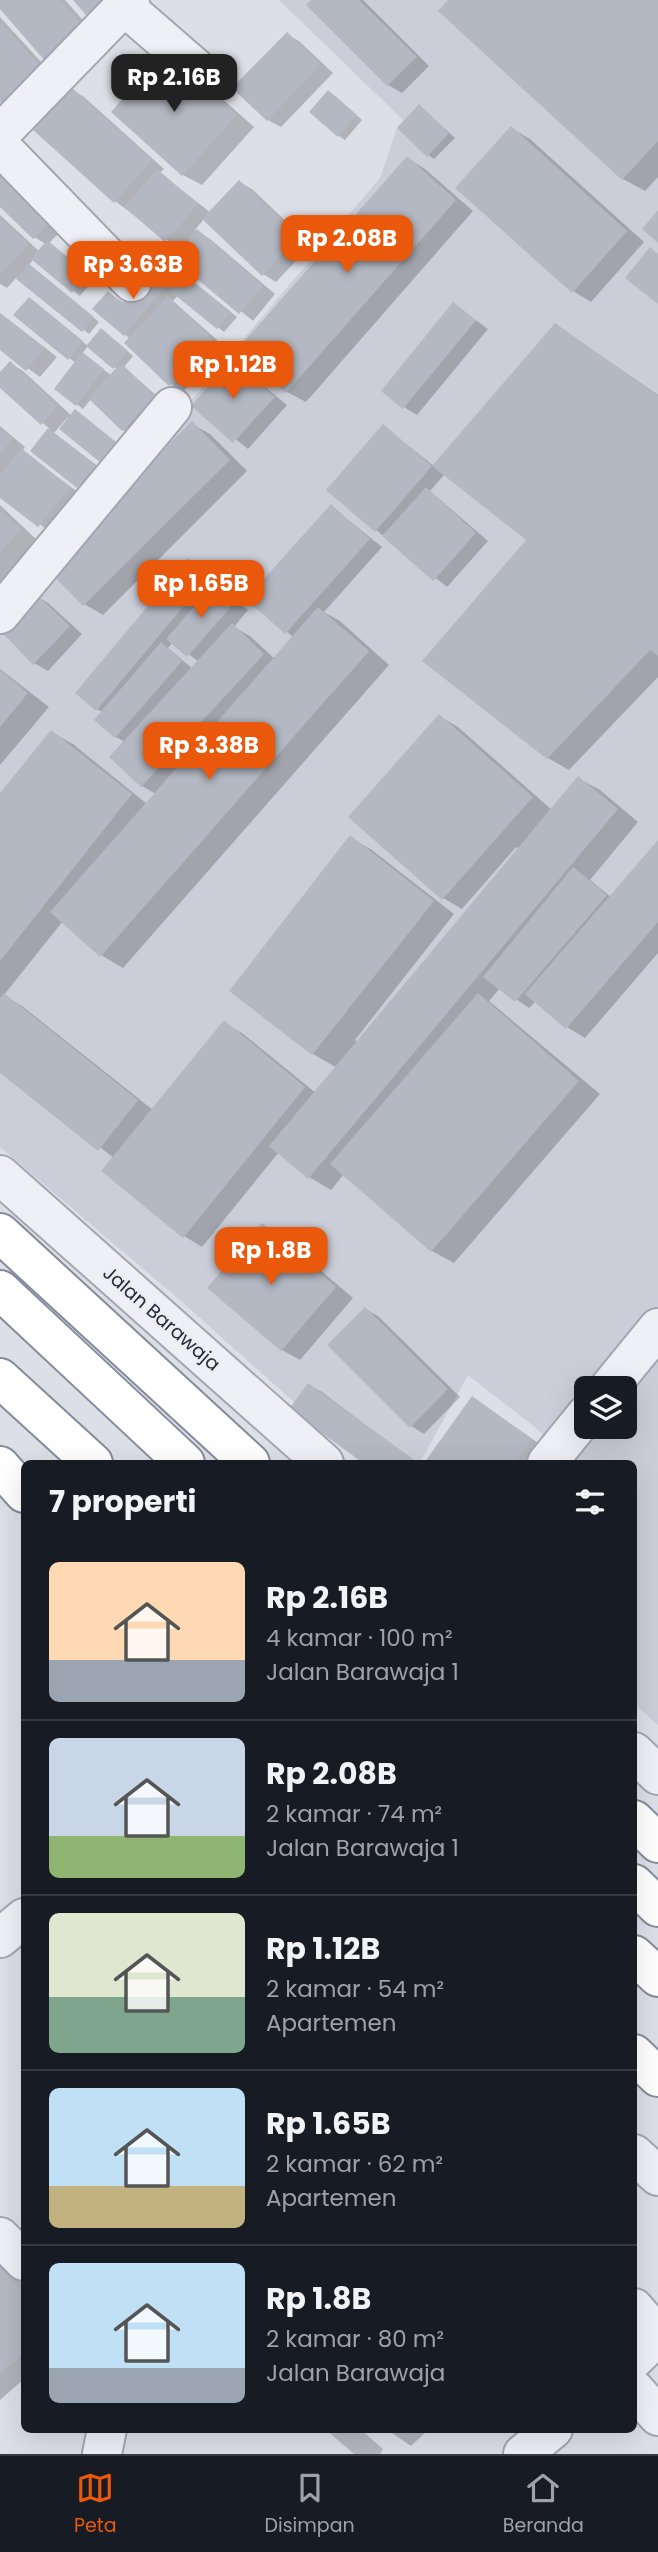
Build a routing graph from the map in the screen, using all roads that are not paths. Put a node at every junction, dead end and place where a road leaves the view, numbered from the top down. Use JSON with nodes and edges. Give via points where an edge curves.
{"nodes":[{"id":1,"x":127,"y":3,"type":"edge"},
{"id":2,"x":199,"y":71,"type":"dead end"},
{"id":3,"x":2,"y":131,"type":"edge"},
{"id":4,"x":132,"y":282,"type":"dead end"},
{"id":5,"x":172,"y":407,"type":"dead end"},
{"id":6,"x":0,"y":614,"type":"edge"},
{"id":7,"x":0,"y":1175,"type":"edge"},
{"id":8,"x":0,"y":1233,"type":"edge"},
{"id":9,"x":5,"y":1295,"type":"edge"},
{"id":10,"x":658,"y":1328,"type":"edge"},
{"id":11,"x":619,"y":1376,"type":"edge"},
{"id":12,"x":0,"y":1378,"type":"edge"},
{"id":13,"x":574,"y":1430,"type":"edge"},
{"id":14,"x":90,"y":1460,"type":"edge"},
{"id":15,"x":182,"y":1460,"type":"edge"},
{"id":16,"x":247,"y":1460,"type":"edge"},
{"id":17,"x":321,"y":1460,"type":"edge"},
{"id":18,"x":549,"y":1460,"type":"edge"},
{"id":19,"x":0,"y":1466,"type":"edge"},
{"id":20,"x":0,"y":1477,"type":"edge"},
{"id":21,"x":21,"y":1490,"type":"edge"},
{"id":22,"x":21,"y":1495,"type":"edge"},
{"id":23,"x":637,"y":1755,"type":"edge"},
{"id":24,"x":658,"y":1775,"type":"edge"},
{"id":25,"x":637,"y":1823,"type":"edge"},
{"id":26,"x":658,"y":1843,"type":"edge"},
{"id":27,"x":637,"y":1887,"type":"edge"},
{"id":28,"x":658,"y":1907,"type":"edge"},
{"id":29,"x":21,"y":1920,"type":"edge"},
{"id":30,"x":0,"y":1938,"type":"edge"},
{"id":31,"x":637,"y":1958,"type":"edge"},
{"id":32,"x":658,"y":1978,"type":"edge"},
{"id":33,"x":637,"y":2057,"type":"edge"},
{"id":34,"x":658,"y":2077,"type":"edge"},
{"id":35,"x":637,"y":2157,"type":"edge"},
{"id":36,"x":658,"y":2176,"type":"edge"},
{"id":37,"x":0,"y":2237,"type":"edge"},
{"id":38,"x":21,"y":2258,"type":"edge"},
{"id":39,"x":637,"y":2312,"type":"edge"},
{"id":40,"x":658,"y":2336,"type":"edge"},
{"id":41,"x":637,"y":2356,"type":"edge"},
{"id":42,"x":637,"y":2392,"type":"edge"},
{"id":43,"x":658,"y":2416,"type":"edge"},
{"id":44,"x":106,"y":2433,"type":"edge"},
{"id":45,"x":548,"y":2433,"type":"edge"},
{"id":46,"x":102,"y":2454,"type":"edge"},
{"id":47,"x":523,"y":2454,"type":"edge"}],
"edges":[{"from":1,"to":2,"type":"street"},
{"from":1,"to":3,"type":"street"},
{"from":3,"to":4,"type":"street"},
{"from":5,"to":6,"type":"street"},
{"from":7,"to":17,"type":"street","name":"Jalan Barawaja"},
{"from":8,"to":16,"type":"highway"},
{"from":9,"to":15,"type":"highway"},
{"from":10,"to":11,"type":"street"},
{"from":12,"to":14,"type":"highway"},
{"from":13,"to":18,"type":"street"},
{"from":19,"to":21,"type":"highway"},
{"from":20,"to":22,"type":"street"},
{"from":23,"to":24,"type":"street"},
{"from":25,"to":26,"type":"highway"},
{"from":27,"to":28,"type":"highway"},
{"from":29,"to":30,"type":"street"},
{"from":31,"to":32,"type":"highway"},
{"from":33,"to":34,"type":"highway"},
{"from":35,"to":36,"type":"street"},
{"from":37,"to":38,"type":"street"},
{"from":39,"to":40,"type":"street"},
{"from":40,"to":41,"type":"street"},
{"from":42,"to":43,"type":"street"},
{"from":44,"to":46,"type":"street"},
{"from":45,"to":47,"type":"street"}]}
